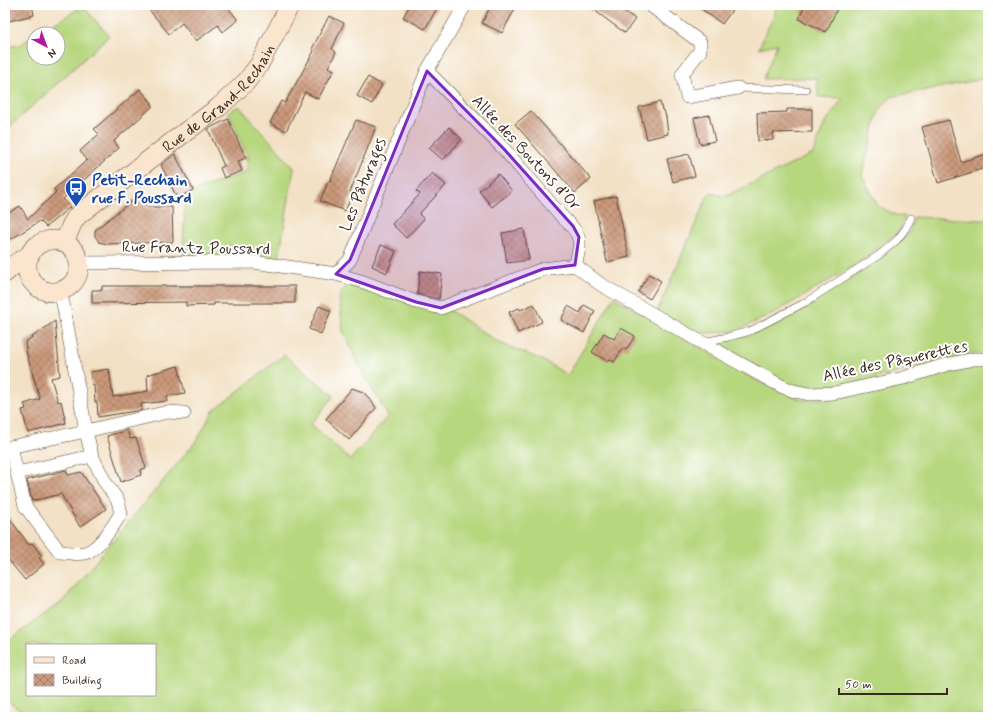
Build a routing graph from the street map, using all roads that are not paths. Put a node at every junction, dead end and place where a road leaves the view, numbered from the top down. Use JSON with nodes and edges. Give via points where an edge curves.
{"nodes":[{"id":1,"x":290,"y":5,"type":"edge"},
{"id":2,"x":465,"y":5,"type":"edge"},
{"id":3,"x":650,"y":5,"type":"edge"},
{"id":4,"x":427,"y":71,"type":"junction"},
{"id":5,"x":738,"y":88,"type":"joint"},
{"id":6,"x":806,"y":90,"type":"dead end"},
{"id":7,"x":911,"y":218,"type":"dead end"},
{"id":8,"x":64,"y":243,"type":"junction"},
{"id":9,"x":30,"y":255,"type":"junction"},
{"id":10,"x":79,"y":263,"type":"junction"},
{"id":11,"x":574,"y":265,"type":"junction"},
{"id":12,"x":5,"y":273,"type":"edge"},
{"id":13,"x":336,"y":274,"type":"junction"},
{"id":14,"x":29,"y":276,"type":"junction"},
{"id":15,"x":58,"y":292,"type":"junction"},
{"id":16,"x":701,"y":342,"type":"junction"},
{"id":17,"x":988,"y":359,"type":"edge"},
{"id":18,"x":184,"y":413,"type":"dead end"},
{"id":19,"x":86,"y":431,"type":"junction"},
{"id":20,"x":8,"y":447,"type":"edge"},
{"id":21,"x":92,"y":456,"type":"junction"},
{"id":22,"x":17,"y":473,"type":"junction"}],
"edges":[{"from":1,"to":8,"type":"street","name":"Rue de Grand-Rechain","via":[[259,65],[246,82],[219,108],[77,216]]},
{"from":2,"to":4,"type":"street","name":"Les Pâturages"},
{"from":3,"to":5,"type":"street","via":[[700,42],[700,51],[682,74],[687,97]]},
{"from":4,"to":11,"type":"street","name":"Allée des Boutons d’Or","via":[[504,149],[563,218],[573,226],[579,237],[579,252]]},
{"from":4,"to":13,"type":"street","name":"Les Pâturages","via":[[350,260]]},
{"from":5,"to":6,"type":"lane"},
{"from":7,"to":16,"type":"lane","via":[[897,240],[879,255],[806,302],[750,331]]},
{"from":8,"to":9,"type":"street","via":[[42,243]]},
{"from":8,"to":10,"type":"street","via":[[74,251]]},
{"from":9,"to":12,"type":"street"},
{"from":9,"to":14,"type":"street"},
{"from":10,"to":13,"type":"street","name":"Rue Frantz Poussard","via":[[253,262]]},
{"from":10,"to":15,"type":"street","via":[[79,270],[72,284]]},
{"from":11,"to":13,"type":"street","via":[[543,269],[441,308]]},
{"from":11,"to":16,"type":"street","name":"Allée des Pâquerettes","via":[[600,284]]},
{"from":12,"to":14,"type":"street"},
{"from":14,"to":15,"type":"street","via":[[41,289]]},
{"from":15,"to":19,"type":"street","via":[[63,303]]},
{"from":16,"to":17,"type":"street","name":"Allée des Pâquerettes","via":[[783,387],[809,394],[834,393],[904,378],[945,365]]},
{"from":18,"to":19,"type":"street","via":[[168,412]]},
{"from":19,"to":20,"type":"street"},
{"from":19,"to":21,"type":"street"},
{"from":20,"to":22,"type":"street"},
{"from":21,"to":22,"type":"street"},
{"from":21,"to":22,"type":"street","via":[[118,501],[121,513],[113,528],[100,543],[86,553],[60,552],[25,506]]}]}
